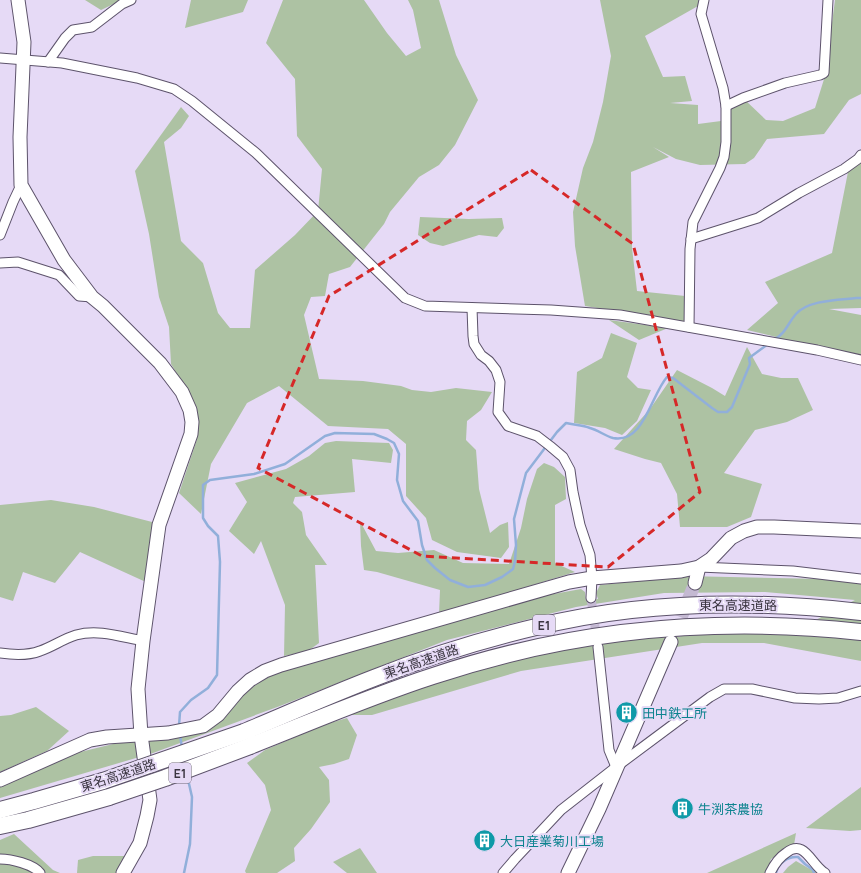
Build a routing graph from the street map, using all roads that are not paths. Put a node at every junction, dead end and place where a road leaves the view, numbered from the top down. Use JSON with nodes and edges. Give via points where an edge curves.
{"nodes":[{"id":1,"x":18,"y":0,"type":"edge"},
{"id":2,"x":131,"y":0,"type":"edge"},
{"id":3,"x":704,"y":0,"type":"edge"},
{"id":4,"x":828,"y":0,"type":"edge"},
{"id":5,"x":0,"y":58,"type":"edge"},
{"id":6,"x":24,"y":60,"type":"junction"},
{"id":7,"x":48,"y":62,"type":"junction"},
{"id":8,"x":726,"y":106,"type":"junction"},
{"id":9,"x":861,"y":155,"type":"edge"},
{"id":10,"x":21,"y":186,"type":"junction"},
{"id":11,"x":0,"y":235,"type":"edge"},
{"id":12,"x":691,"y":239,"type":"junction"},
{"id":13,"x":0,"y":263,"type":"edge"},
{"id":14,"x":92,"y":297,"type":"junction"},
{"id":15,"x":472,"y":308,"type":"junction"},
{"id":16,"x":689,"y":327,"type":"junction"},
{"id":17,"x":861,"y":360,"type":"edge"},
{"id":18,"x":861,"y":531,"type":"edge"},
{"id":19,"x":699,"y":567,"type":"junction"},
{"id":20,"x":592,"y":578,"type":"junction"},
{"id":21,"x":861,"y":579,"type":"edge"},
{"id":22,"x":695,"y":584,"type":"tunnel mouth"},
{"id":23,"x":591,"y":598,"type":"tunnel mouth"},
{"id":24,"x":861,"y":612,"type":"edge"},
{"id":25,"x":861,"y":632,"type":"edge"},
{"id":26,"x":143,"y":641,"type":"junction"},
{"id":27,"x":671,"y":642,"type":"tunnel mouth"},
{"id":28,"x":598,"y":647,"type":"tunnel mouth"},
{"id":29,"x":0,"y":653,"type":"edge"},
{"id":30,"x":861,"y":691,"type":"edge"},
{"id":31,"x":140,"y":735,"type":"junction"},
{"id":32,"x":616,"y":767,"type":"junction"},
{"id":33,"x":0,"y":780,"type":"edge"},
{"id":34,"x":0,"y":810,"type":"edge"},
{"id":35,"x":0,"y":826,"type":"edge"},
{"id":36,"x":0,"y":859,"type":"edge"},
{"id":37,"x":40,"y":873,"type":"edge"},
{"id":38,"x":123,"y":873,"type":"edge"},
{"id":39,"x":504,"y":873,"type":"edge"},
{"id":40,"x":568,"y":873,"type":"edge"},
{"id":41,"x":770,"y":873,"type":"edge"},
{"id":42,"x":825,"y":873,"type":"edge"}],
"edges":[{"from":1,"to":6,"type":"street"},
{"from":2,"to":7,"type":"street","via":[[92,26],[73,30]]},
{"from":3,"to":8,"type":"street","via":[[701,14]]},
{"from":4,"to":8,"type":"street","via":[[824,73],[785,83]]},
{"from":5,"to":6,"type":"street"},
{"from":6,"to":7,"type":"street"},
{"from":6,"to":10,"type":"street","via":[[20,137]]},
{"from":7,"to":15,"type":"street","via":[[137,78],[174,89],[256,153],[405,298],[425,306]]},
{"from":8,"to":12,"type":"street","via":[[724,157],[693,222]]},
{"from":9,"to":12,"type":"street","via":[[844,168],[758,218]]},
{"from":10,"to":11,"type":"street"},
{"from":10,"to":14,"type":"street","via":[[64,260]]},
{"from":12,"to":16,"type":"street"},
{"from":13,"to":14,"type":"street","via":[[18,262],[59,274],[79,296]]},
{"from":14,"to":26,"type":"street","via":[[160,363],[182,392],[192,422],[191,434],[159,525]]},
{"from":15,"to":16,"type":"street","via":[[620,315]]},
{"from":15,"to":20,"type":"street","via":[[474,344],[496,370],[500,382],[498,412],[508,426],[537,436],[564,457],[570,470],[580,524],[590,555]]},
{"from":16,"to":17,"type":"street"},
{"from":18,"to":19,"type":"street","via":[[757,527],[731,538],[711,559]]},
{"from":19,"to":20,"type":"street","via":[[681,571]]},
{"from":19,"to":21,"type":"street","via":[[793,571]]},
{"from":19,"to":22,"type":"street"},
{"from":20,"to":23,"type":"street"},
{"from":20,"to":31,"type":"street","via":[[540,590],[281,665],[250,680],[218,716],[203,726]]},
{"from":24,"to":34,"type":"highway","name":"東名高速道路","number":"E1","bridge":true,"via":[[793,606],[708,605],[614,613],[537,626],[375,677],[244,732],[103,781]]},
{"from":25,"to":35,"type":"highway","name":"東名高速道路","number":"E1","bridge":true,"via":[[817,627],[715,625],[606,634],[558,643],[433,675],[165,778],[109,797]]},
{"from":26,"to":29,"type":"street","via":[[114,634],[76,635],[39,652],[22,655]]},
{"from":26,"to":31,"type":"street","via":[[138,689]]},
{"from":27,"to":32,"type":"street"},
{"from":28,"to":32,"type":"street","via":[[609,750]]},
{"from":30,"to":32,"type":"street","via":[[838,698],[819,699],[795,698],[752,689],[724,689]]},
{"from":31,"to":33,"type":"street","via":[[90,740]]},
{"from":31,"to":38,"type":"street","via":[[150,800],[140,843]]},
{"from":32,"to":39,"type":"street","via":[[560,810]]},
{"from":32,"to":40,"type":"street"},
{"from":36,"to":37,"type":"street","via":[[24,863],[37,868]]},
{"from":41,"to":42,"type":"street","via":[[777,861],[792,849],[800,849],[808,854],[819,870]]}]}
